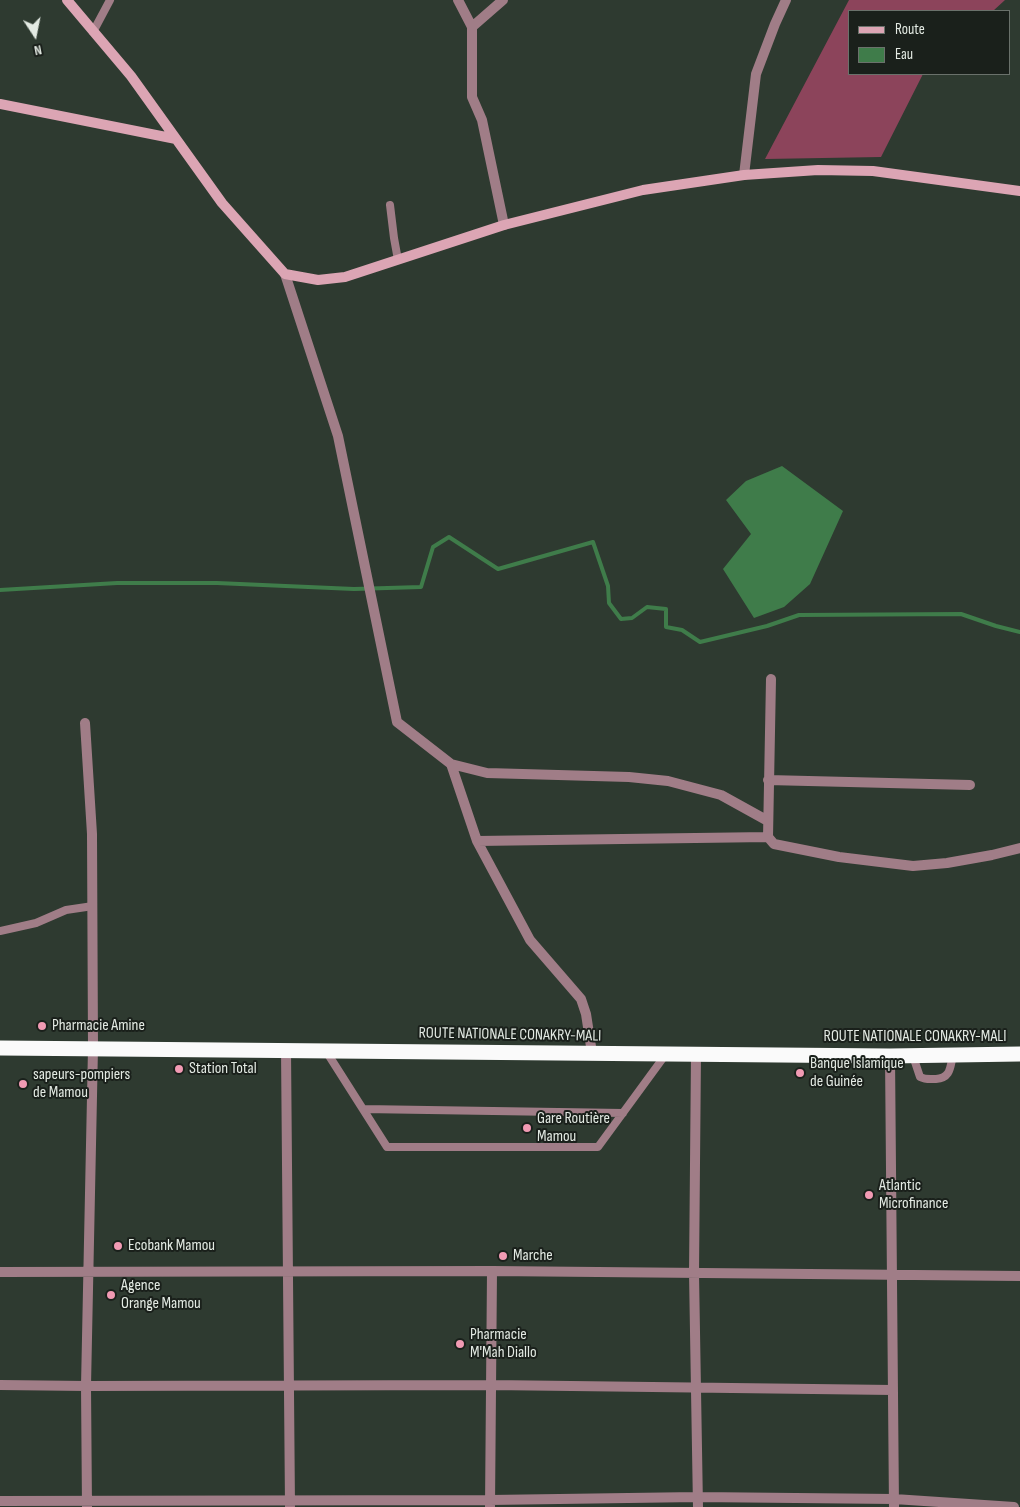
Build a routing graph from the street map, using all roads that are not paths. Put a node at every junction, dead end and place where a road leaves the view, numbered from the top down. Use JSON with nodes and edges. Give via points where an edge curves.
{"nodes":[{"id":1,"x":67,"y":0,"type":"edge"},
{"id":2,"x":110,"y":0,"type":"edge"},
{"id":3,"x":458,"y":0,"type":"edge"},
{"id":4,"x":503,"y":0,"type":"edge"},
{"id":5,"x":786,"y":0,"type":"edge"},
{"id":6,"x":472,"y":27,"type":"junction"},
{"id":7,"x":93,"y":32,"type":"junction"},
{"id":8,"x":0,"y":104,"type":"edge"},
{"id":9,"x":176,"y":139,"type":"junction"},
{"id":10,"x":744,"y":174,"type":"junction"},
{"id":11,"x":1020,"y":191,"type":"edge"},
{"id":12,"x":390,"y":205,"type":"dead end"},
{"id":13,"x":504,"y":225,"type":"junction"},
{"id":14,"x":398,"y":260,"type":"junction"},
{"id":15,"x":285,"y":274,"type":"junction"},
{"id":16,"x":771,"y":678,"type":"dead end"},
{"id":17,"x":85,"y":723,"type":"dead end"},
{"id":18,"x":451,"y":764,"type":"junction"},
{"id":19,"x":768,"y":780,"type":"junction"},
{"id":20,"x":970,"y":785,"type":"dead end"},
{"id":21,"x":768,"y":822,"type":"junction"},
{"id":22,"x":768,"y":837,"type":"junction"},
{"id":23,"x":477,"y":841,"type":"junction"},
{"id":24,"x":1020,"y":848,"type":"edge"},
{"id":25,"x":93,"y":906,"type":"junction"},
{"id":26,"x":0,"y":931,"type":"edge"},
{"id":27,"x":0,"y":1048,"type":"edge"},
{"id":28,"x":93,"y":1048,"type":"junction"},
{"id":29,"x":286,"y":1050,"type":"junction"},
{"id":30,"x":326,"y":1051,"type":"junction"},
{"id":31,"x":592,"y":1053,"type":"junction"},
{"id":32,"x":666,"y":1054,"type":"junction"},
{"id":33,"x":696,"y":1054,"type":"junction"},
{"id":34,"x":1020,"y":1054,"type":"edge"},
{"id":35,"x":952,"y":1055,"type":"junction"},
{"id":36,"x":890,"y":1056,"type":"junction"},
{"id":37,"x":913,"y":1056,"type":"junction"},
{"id":38,"x":363,"y":1109,"type":"junction"},
{"id":39,"x":623,"y":1113,"type":"junction"},
{"id":40,"x":288,"y":1271,"type":"junction"},
{"id":41,"x":492,"y":1271,"type":"junction"},
{"id":42,"x":0,"y":1272,"type":"edge"},
{"id":43,"x":88,"y":1272,"type":"junction"},
{"id":44,"x":694,"y":1273,"type":"junction"},
{"id":45,"x":891,"y":1274,"type":"junction"},
{"id":46,"x":1020,"y":1276,"type":"edge"},
{"id":47,"x":0,"y":1385,"type":"edge"},
{"id":48,"x":491,"y":1385,"type":"junction"},
{"id":49,"x":86,"y":1386,"type":"junction"},
{"id":50,"x":289,"y":1386,"type":"junction"},
{"id":51,"x":697,"y":1387,"type":"junction"},
{"id":52,"x":893,"y":1390,"type":"junction"},
{"id":53,"x":0,"y":1501,"type":"edge"},
{"id":54,"x":698,"y":1502,"type":"edge"},
{"id":55,"x":87,"y":1503,"type":"edge"},
{"id":56,"x":490,"y":1503,"type":"edge"},
{"id":57,"x":894,"y":1503,"type":"edge"},
{"id":58,"x":290,"y":1504,"type":"edge"},
{"id":59,"x":1014,"y":1507,"type":"edge"}],
"edges":[{"from":1,"to":7,"type":"street"},
{"from":2,"to":7,"type":"lane"},
{"from":3,"to":6,"type":"street"},
{"from":4,"to":6,"type":"street"},
{"from":5,"to":10,"type":"street","via":[[756,74]]},
{"from":6,"to":13,"type":"street","via":[[472,97],[482,120]]},
{"from":7,"to":9,"type":"street","via":[[131,76]]},
{"from":8,"to":9,"type":"street"},
{"from":9,"to":15,"type":"street","via":[[222,203]]},
{"from":10,"to":11,"type":"street","via":[[873,171]]},
{"from":10,"to":13,"type":"street","via":[[643,190]]},
{"from":12,"to":14,"type":"lane"},
{"from":13,"to":14,"type":"street"},
{"from":14,"to":15,"type":"street","via":[[345,277],[318,280]]},
{"from":15,"to":18,"type":"street","via":[[338,436],[397,722]]},
{"from":16,"to":19,"type":"street"},
{"from":17,"to":25,"type":"street"},
{"from":18,"to":21,"type":"street","via":[[487,774],[668,781],[721,795]]},
{"from":18,"to":23,"type":"street"},
{"from":19,"to":20,"type":"street"},
{"from":19,"to":21,"type":"street"},
{"from":21,"to":22,"type":"street"},
{"from":22,"to":23,"type":"street"},
{"from":22,"to":24,"type":"street","via":[[774,844],[839,857],[913,866],[947,863]]},
{"from":23,"to":31,"type":"street","via":[[530,940],[581,999]]},
{"from":25,"to":26,"type":"lane","via":[[66,910],[36,923]]},
{"from":25,"to":28,"type":"street"},
{"from":27,"to":28,"type":"highway","name":"ROUTE NATIONALE CONAKRY-MALI"},
{"from":28,"to":29,"type":"highway","name":"ROUTE NATIONALE CONAKRY-MALI"},
{"from":28,"to":43,"type":"street"},
{"from":29,"to":30,"type":"highway","name":"ROUTE NATIONALE CONAKRY-MALI"},
{"from":29,"to":40,"type":"street"},
{"from":30,"to":31,"type":"highway","name":"ROUTE NATIONALE CONAKRY-MALI"},
{"from":30,"to":38,"type":"lane"},
{"from":31,"to":32,"type":"highway","name":"ROUTE NATIONALE CONAKRY-MALI"},
{"from":32,"to":33,"type":"highway","name":"ROUTE NATIONALE CONAKRY-MALI"},
{"from":32,"to":39,"type":"lane"},
{"from":33,"to":36,"type":"highway","name":"ROUTE NATIONALE CONAKRY-MALI"},
{"from":33,"to":44,"type":"street"},
{"from":34,"to":35,"type":"highway","name":"ROUTE NATIONALE CONAKRY-MALI"},
{"from":35,"to":37,"type":"highway","name":"ROUTE NATIONALE CONAKRY-MALI"},
{"from":35,"to":37,"type":"lane","via":[[949,1074],[925,1079],[920,1077]]},
{"from":36,"to":37,"type":"highway","name":"ROUTE NATIONALE CONAKRY-MALI"},
{"from":36,"to":45,"type":"street"},
{"from":38,"to":39,"type":"lane"},
{"from":38,"to":39,"type":"lane","via":[[387,1147],[598,1147]]},
{"from":40,"to":41,"type":"street"},
{"from":40,"to":43,"type":"street"},
{"from":40,"to":50,"type":"street"},
{"from":41,"to":44,"type":"street"},
{"from":41,"to":48,"type":"street"},
{"from":42,"to":43,"type":"street"},
{"from":43,"to":49,"type":"street"},
{"from":44,"to":45,"type":"street"},
{"from":44,"to":51,"type":"street"},
{"from":45,"to":46,"type":"street"},
{"from":45,"to":52,"type":"street"},
{"from":47,"to":49,"type":"street"},
{"from":48,"to":50,"type":"street"},
{"from":48,"to":51,"type":"street"},
{"from":48,"to":56,"type":"street"},
{"from":49,"to":50,"type":"street"},
{"from":49,"to":55,"type":"street"},
{"from":50,"to":58,"type":"street"},
{"from":51,"to":52,"type":"street"},
{"from":51,"to":54,"type":"street"},
{"from":52,"to":57,"type":"street"},
{"from":53,"to":55,"type":"street"},
{"from":54,"to":56,"type":"street"},
{"from":54,"to":57,"type":"street"},
{"from":55,"to":58,"type":"street"},
{"from":56,"to":58,"type":"street"},
{"from":57,"to":59,"type":"street"}]}
